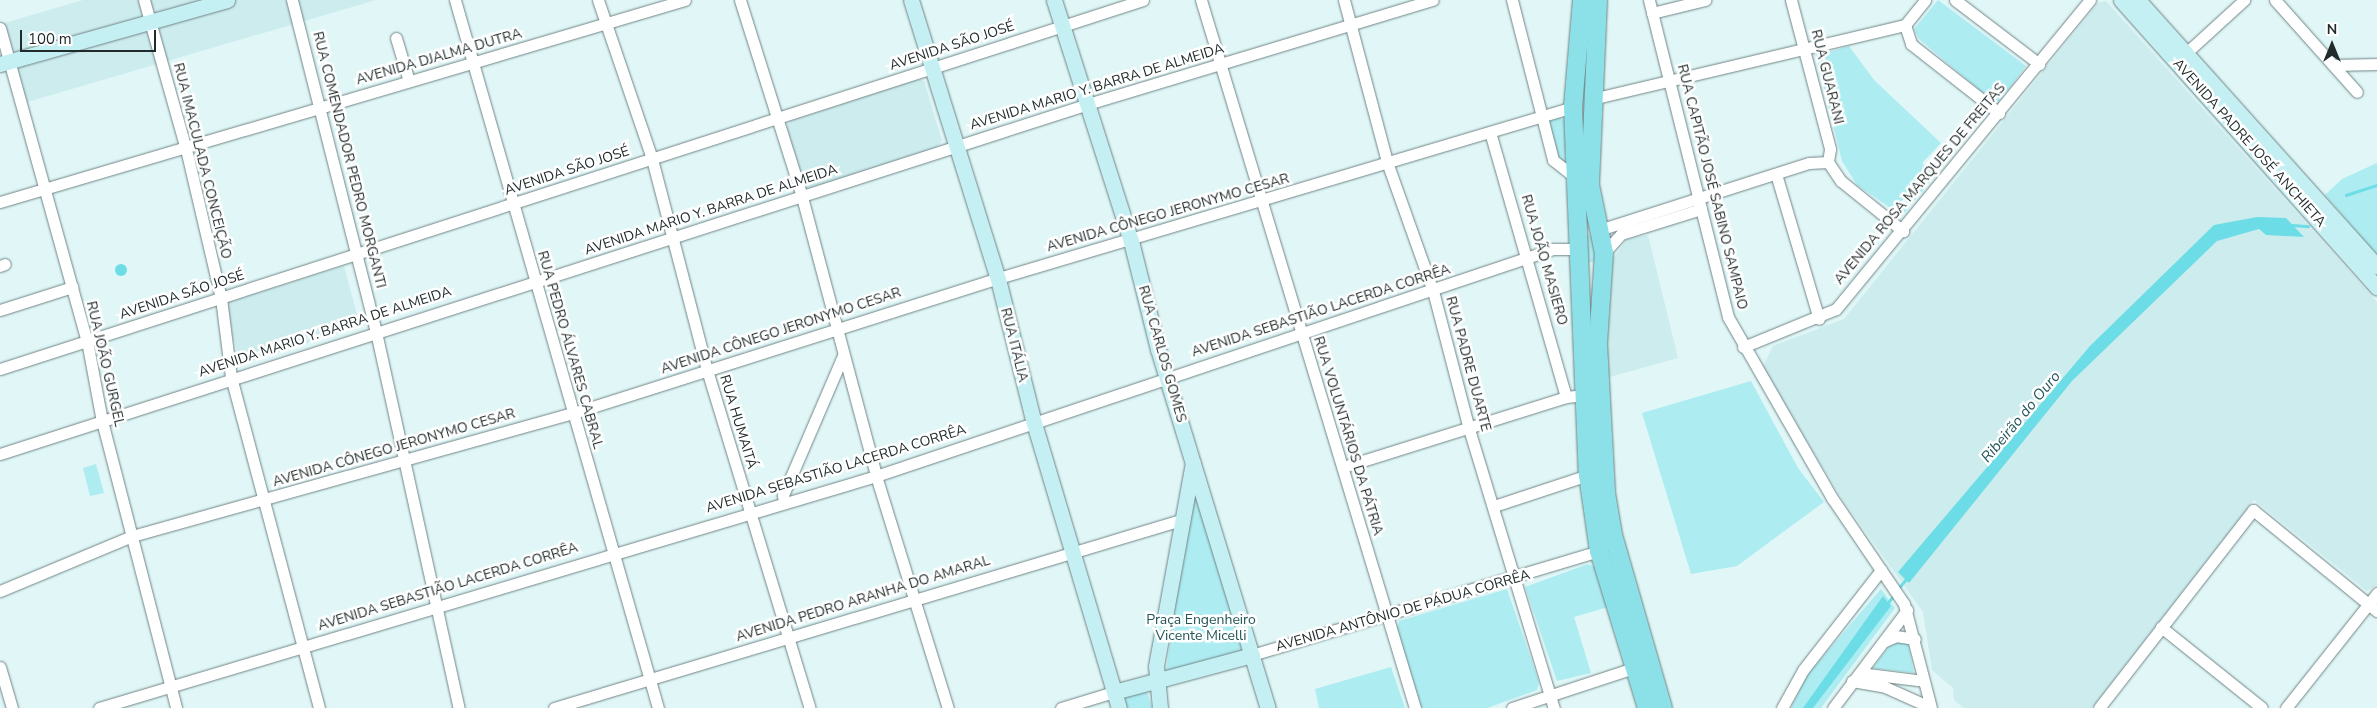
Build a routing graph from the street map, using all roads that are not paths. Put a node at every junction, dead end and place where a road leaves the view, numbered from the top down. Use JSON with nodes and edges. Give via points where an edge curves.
{"nodes":[{"id":1,"x":144,"y":0,"type":"edge"},
{"id":2,"x":227,"y":0,"type":"edge"},
{"id":3,"x":292,"y":0,"type":"edge"},
{"id":4,"x":455,"y":0,"type":"edge"},
{"id":5,"x":598,"y":0,"type":"edge"},
{"id":6,"x":685,"y":0,"type":"edge"},
{"id":7,"x":740,"y":0,"type":"edge"},
{"id":8,"x":911,"y":0,"type":"edge"},
{"id":9,"x":1054,"y":0,"type":"edge"},
{"id":10,"x":1143,"y":0,"type":"edge"},
{"id":11,"x":1201,"y":0,"type":"edge"},
{"id":12,"x":1344,"y":0,"type":"edge"},
{"id":13,"x":1433,"y":0,"type":"edge"},
{"id":14,"x":1512,"y":0,"type":"edge"},
{"id":15,"x":1582,"y":0,"type":"edge"},
{"id":16,"x":1598,"y":0,"type":"edge"},
{"id":17,"x":1649,"y":0,"type":"edge"},
{"id":18,"x":1705,"y":0,"type":"edge"},
{"id":19,"x":1791,"y":0,"type":"edge"},
{"id":20,"x":1925,"y":0,"type":"edge"},
{"id":21,"x":1955,"y":0,"type":"edge"},
{"id":22,"x":2090,"y":0,"type":"edge"},
{"id":23,"x":2121,"y":0,"type":"edge"},
{"id":24,"x":2138,"y":0,"type":"edge"},
{"id":25,"x":2244,"y":0,"type":"edge"},
{"id":26,"x":2275,"y":0,"type":"edge"},
{"id":27,"x":1652,"y":13,"type":"junction"},
{"id":28,"x":149,"y":22,"type":"junction"},
{"id":29,"x":605,"y":24,"type":"junction"},
{"id":30,"x":1352,"y":25,"type":"junction"},
{"id":31,"x":1905,"y":25,"type":"junction"},
{"id":32,"x":1062,"y":26,"type":"junction"},
{"id":33,"x":0,"y":28,"type":"edge"},
{"id":34,"x":396,"y":38,"type":"dead end"},
{"id":35,"x":1804,"y":47,"type":"junction"},
{"id":36,"x":2186,"y":54,"type":"junction"},
{"id":37,"x":5,"y":62,"type":"edge"},
{"id":38,"x":470,"y":63,"type":"junction"},
{"id":39,"x":1222,"y":64,"type":"junction"},
{"id":40,"x":2038,"y":64,"type":"junction"},
{"id":41,"x":2377,"y":64,"type":"edge"},
{"id":42,"x":2333,"y":65,"type":"junction"},
{"id":43,"x":931,"y":68,"type":"junction"},
{"id":44,"x":1670,"y":78,"type":"junction"},
{"id":45,"x":409,"y":81,"type":"junction"},
{"id":46,"x":2357,"y":92,"type":"dead end"},
{"id":47,"x":1592,"y":99,"type":"junction"},
{"id":48,"x":1088,"y":104,"type":"junction"},
{"id":49,"x":322,"y":107,"type":"junction"},
{"id":50,"x":1573,"y":107,"type":"junction"},
{"id":51,"x":1999,"y":113,"type":"junction"},
{"id":52,"x":1540,"y":114,"type":"junction"},
{"id":53,"x":779,"y":118,"type":"junction"},
{"id":54,"x":1490,"y":132,"type":"junction"},
{"id":55,"x":956,"y":148,"type":"junction"},
{"id":56,"x":186,"y":149,"type":"junction"},
{"id":57,"x":652,"y":159,"type":"junction"},
{"id":58,"x":1387,"y":162,"type":"junction"},
{"id":59,"x":1828,"y":162,"type":"junction"},
{"id":60,"x":1776,"y":174,"type":"junction"},
{"id":61,"x":1576,"y":178,"type":"junction"},
{"id":62,"x":45,"y":189,"type":"junction"},
{"id":63,"x":802,"y":197,"type":"junction"},
{"id":64,"x":0,"y":202,"type":"edge"},
{"id":65,"x":1261,"y":203,"type":"junction"},
{"id":66,"x":512,"y":204,"type":"junction"},
{"id":67,"x":1700,"y":204,"type":"junction"},
{"id":68,"x":1599,"y":230,"type":"junction"},
{"id":69,"x":1903,"y":231,"type":"junction"},
{"id":70,"x":675,"y":239,"type":"junction"},
{"id":71,"x":1132,"y":241,"type":"junction"},
{"id":72,"x":1577,"y":250,"type":"junction"},
{"id":73,"x":357,"y":255,"type":"junction"},
{"id":74,"x":1530,"y":259,"type":"junction"},
{"id":75,"x":1604,"y":259,"type":"junction"},
{"id":76,"x":2377,"y":266,"type":"edge"},
{"id":77,"x":998,"y":279,"type":"junction"},
{"id":78,"x":534,"y":281,"type":"junction"},
{"id":79,"x":2377,"y":287,"type":"edge"},
{"id":80,"x":72,"y":288,"type":"junction"},
{"id":81,"x":1433,"y":291,"type":"junction"},
{"id":82,"x":221,"y":298,"type":"junction"},
{"id":83,"x":0,"y":310,"type":"edge"},
{"id":84,"x":1820,"y":319,"type":"junction"},
{"id":85,"x":840,"y":329,"type":"junction"},
{"id":86,"x":376,"y":332,"type":"junction"},
{"id":87,"x":1300,"y":333,"type":"junction"},
{"id":88,"x":87,"y":341,"type":"junction"},
{"id":89,"x":1743,"y":347,"type":"junction"},
{"id":90,"x":843,"y":356,"type":"junction"},
{"id":91,"x":0,"y":369,"type":"edge"},
{"id":92,"x":707,"y":370,"type":"junction"},
{"id":93,"x":231,"y":377,"type":"junction"},
{"id":94,"x":1166,"y":377,"type":"junction"},
{"id":95,"x":1585,"y":395,"type":"junction"},
{"id":96,"x":1566,"y":397,"type":"junction"},
{"id":97,"x":573,"y":413,"type":"junction"},
{"id":98,"x":102,"y":421,"type":"junction"},
{"id":99,"x":1034,"y":423,"type":"junction"},
{"id":100,"x":1469,"y":429,"type":"junction"},
{"id":101,"x":0,"y":454,"type":"edge"},
{"id":102,"x":1193,"y":462,"type":"junction"},
{"id":103,"x":401,"y":464,"type":"junction"},
{"id":104,"x":1343,"y":467,"type":"junction"},
{"id":105,"x":1588,"y":475,"type":"junction"},
{"id":106,"x":876,"y":476,"type":"junction"},
{"id":107,"x":265,"y":500,"type":"junction"},
{"id":108,"x":784,"y":502,"type":"junction"},
{"id":109,"x":1494,"y":506,"type":"junction"},
{"id":110,"x":750,"y":511,"type":"junction"},
{"id":111,"x":1181,"y":520,"type":"junction"},
{"id":112,"x":132,"y":536,"type":"junction"},
{"id":113,"x":1599,"y":551,"type":"junction"},
{"id":114,"x":613,"y":552,"type":"junction"},
{"id":115,"x":1073,"y":552,"type":"junction"},
{"id":116,"x":1884,"y":575,"type":"junction"},
{"id":117,"x":1514,"y":580,"type":"junction"},
{"id":118,"x":0,"y":591,"type":"edge"},
{"id":119,"x":2377,"y":593,"type":"edge"},
{"id":120,"x":914,"y":599,"type":"junction"},
{"id":121,"x":435,"y":606,"type":"junction"},
{"id":122,"x":1906,"y":607,"type":"junction"},
{"id":123,"x":2373,"y":608,"type":"edge"},
{"id":124,"x":1387,"y":616,"type":"junction"},
{"id":125,"x":2161,"y":627,"type":"junction"},
{"id":126,"x":788,"y":638,"type":"junction"},
{"id":127,"x":1914,"y":639,"type":"junction"},
{"id":128,"x":1885,"y":641,"type":"junction"},
{"id":129,"x":302,"y":646,"type":"junction"},
{"id":130,"x":1252,"y":655,"type":"junction"},
{"id":131,"x":0,"y":667,"type":"edge"},
{"id":132,"x":1634,"y":668,"type":"junction"},
{"id":133,"x":1856,"y":677,"type":"junction"},
{"id":134,"x":650,"y":679,"type":"junction"},
{"id":135,"x":1157,"y":680,"type":"junction"},
{"id":136,"x":1924,"y":681,"type":"junction"},
{"id":137,"x":170,"y":687,"type":"junction"},
{"id":138,"x":1114,"y":692,"type":"junction"},
{"id":139,"x":1550,"y":695,"type":"junction"},
{"id":140,"x":1930,"y":707,"type":"edge"},
{"id":141,"x":12,"y":708,"type":"edge"},
{"id":142,"x":99,"y":708,"type":"edge"},
{"id":143,"x":176,"y":708,"type":"edge"},
{"id":144,"x":319,"y":708,"type":"edge"},
{"id":145,"x":459,"y":708,"type":"edge"},
{"id":146,"x":554,"y":708,"type":"edge"},
{"id":147,"x":658,"y":708,"type":"edge"},
{"id":148,"x":810,"y":708,"type":"edge"},
{"id":149,"x":948,"y":708,"type":"edge"},
{"id":150,"x":1061,"y":708,"type":"edge"},
{"id":151,"x":1119,"y":708,"type":"edge"},
{"id":152,"x":1160,"y":708,"type":"edge"},
{"id":153,"x":1268,"y":708,"type":"edge"},
{"id":154,"x":1415,"y":708,"type":"edge"},
{"id":155,"x":1512,"y":708,"type":"edge"},
{"id":156,"x":1554,"y":708,"type":"edge"},
{"id":157,"x":1647,"y":708,"type":"edge"},
{"id":158,"x":1662,"y":708,"type":"edge"},
{"id":159,"x":1782,"y":708,"type":"edge"},
{"id":160,"x":1833,"y":708,"type":"edge"},
{"id":161,"x":2099,"y":708,"type":"edge"},
{"id":162,"x":2262,"y":708,"type":"edge"},
{"id":163,"x":2286,"y":708,"type":"edge"}],
"edges":[{"from":1,"to":28,"type":"street","name":"RUA IMACULADA CONCEIÇÃO"},
{"from":2,"to":28,"type":"street"},
{"from":3,"to":49,"type":"street","name":"RUA COMENDADOR PEDRO MORGANTI"},
{"from":4,"to":38,"type":"street","name":"RUA PEDRO ÁLVARES CABRAL"},
{"from":5,"to":29,"type":"street","name":"RUA HUMAITÁ"},
{"from":6,"to":29,"type":"street","name":"AVENIDA DJALMA DUTRA"},
{"from":7,"to":53,"type":"street"},
{"from":8,"to":43,"type":"street","name":"RUA ITÁLIA"},
{"from":9,"to":32,"type":"street","name":"RUA CARLOS GOMES"},
{"from":10,"to":32,"type":"street","name":"AVENIDA SÃO JOSÉ"},
{"from":11,"to":39,"type":"street","name":"RUA VOLUNTÁRIOS DA PÁTRIA"},
{"from":12,"to":30,"type":"street","name":"RUA PADRE DUARTE"},
{"from":13,"to":30,"type":"street","name":"AVENIDA MARIO Y. BARRA DE ALMEIDA"},
{"from":14,"to":52,"type":"street"},
{"from":15,"to":50,"type":"main road"},
{"from":16,"to":47,"type":"main road"},
{"from":17,"to":27,"type":"street","name":"RUA CAPITÃO JOSÉ SABINO SAMPAIO"},
{"from":18,"to":27,"type":"street"},
{"from":19,"to":35,"type":"street","name":"RUA GUARANI"},
{"from":20,"to":31,"type":"street"},
{"from":21,"to":40,"type":"street"},
{"from":22,"to":40,"type":"street","name":"AVENIDA ROSA MARQUES DE FREITAS"},
{"from":23,"to":79,"type":"street","name":"AVENIDA PADRE JOSÉ ANCHIETA"},
{"from":24,"to":36,"type":"street","name":"AVENIDA PADRE JOSÉ ANCHIETA"},
{"from":25,"to":36,"type":"street"},
{"from":26,"to":42,"type":"street"},
{"from":27,"to":44,"type":"street","name":"RUA CAPITÃO JOSÉ SABINO SAMPAIO"},
{"from":28,"to":37,"type":"street"},
{"from":28,"to":56,"type":"street","name":"RUA IMACULADA CONCEIÇÃO"},
{"from":29,"to":38,"type":"street","name":"AVENIDA DJALMA DUTRA"},
{"from":29,"to":57,"type":"street","name":"RUA HUMAITÁ"},
{"from":30,"to":39,"type":"street","name":"AVENIDA MARIO Y. BARRA DE ALMEIDA"},
{"from":30,"to":58,"type":"street","name":"RUA PADRE DUARTE"},
{"from":31,"to":35,"type":"street"},
{"from":31,"to":51,"type":"street","via":[[1911,44]]},
{"from":32,"to":43,"type":"street","name":"AVENIDA SÃO JOSÉ"},
{"from":32,"to":48,"type":"street","name":"RUA CARLOS GOMES"},
{"from":33,"to":37,"type":"street","name":"RUA JOÃO GURGEL"},
{"from":34,"to":45,"type":"street"},
{"from":35,"to":44,"type":"street"},
{"from":35,"to":59,"type":"street","name":"RUA GUARANI","via":[[1830,149]]},
{"from":36,"to":76,"type":"street","name":"AVENIDA PADRE JOSÉ ANCHIETA"},
{"from":37,"to":62,"type":"street","name":"RUA JOÃO GURGEL"},
{"from":38,"to":45,"type":"street","name":"AVENIDA DJALMA DUTRA"},
{"from":38,"to":66,"type":"street","name":"RUA PEDRO ÁLVARES CABRAL"},
{"from":39,"to":48,"type":"street","name":"AVENIDA MARIO Y. BARRA DE ALMEIDA"},
{"from":39,"to":65,"type":"street","name":"RUA VOLUNTÁRIOS DA PÁTRIA"},
{"from":40,"to":51,"type":"street","name":"AVENIDA ROSA MARQUES DE FREITAS"},
{"from":41,"to":42,"type":"street"},
{"from":42,"to":46,"type":"street"},
{"from":43,"to":53,"type":"street","name":"AVENIDA SÃO JOSÉ"},
{"from":43,"to":55,"type":"street","name":"RUA ITÁLIA"},
{"from":44,"to":47,"type":"street"},
{"from":44,"to":67,"type":"street","name":"RUA CAPITÃO JOSÉ SABINO SAMPAIO"},
{"from":45,"to":49,"type":"street","name":"AVENIDA DJALMA DUTRA"},
{"from":47,"to":68,"type":"main road","via":[[1590,185]]},
{"from":48,"to":55,"type":"street","name":"AVENIDA MARIO Y. BARRA DE ALMEIDA"},
{"from":48,"to":71,"type":"street","name":"RUA CARLOS GOMES"},
{"from":49,"to":56,"type":"street","name":"AVENIDA DJALMA DUTRA"},
{"from":49,"to":73,"type":"street","name":"RUA COMENDADOR PEDRO MORGANTI"},
{"from":50,"to":52,"type":"street","name":"AVENIDA CÔNEGO JERONYMO CESAR"},
{"from":50,"to":61,"type":"main road"},
{"from":51,"to":69,"type":"street","name":"AVENIDA ROSA MARQUES DE FREITAS"},
{"from":52,"to":54,"type":"street","name":"AVENIDA CÔNEGO JERONYMO CESAR"},
{"from":52,"to":61,"type":"street","via":[[1553,160]]},
{"from":53,"to":57,"type":"street","name":"AVENIDA SÃO JOSÉ"},
{"from":53,"to":63,"type":"street"},
{"from":54,"to":58,"type":"street","name":"AVENIDA CÔNEGO JERONYMO CESAR"},
{"from":54,"to":74,"type":"street","name":"RUA JOÃO MASIERO"},
{"from":55,"to":63,"type":"street","name":"AVENIDA MARIO Y. BARRA DE ALMEIDA"},
{"from":55,"to":77,"type":"street","name":"RUA ITÁLIA"},
{"from":56,"to":62,"type":"street","name":"AVENIDA DJALMA DUTRA"},
{"from":56,"to":82,"type":"street","name":"RUA IMACULADA CONCEIÇÃO"},
{"from":57,"to":66,"type":"street","name":"AVENIDA SÃO JOSÉ"},
{"from":57,"to":70,"type":"street","name":"RUA HUMAITÁ"},
{"from":58,"to":65,"type":"street","name":"AVENIDA CÔNEGO JERONYMO CESAR"},
{"from":58,"to":81,"type":"street","name":"RUA PADRE DUARTE"},
{"from":59,"to":60,"type":"street"},
{"from":59,"to":69,"type":"street","via":[[1841,181]]},
{"from":60,"to":67,"type":"street"},
{"from":60,"to":84,"type":"street"},
{"from":61,"to":72,"type":"main road"},
{"from":62,"to":64,"type":"street","name":"AVENIDA DJALMA DUTRA"},
{"from":62,"to":80,"type":"street","name":"RUA JOÃO GURGEL"},
{"from":63,"to":70,"type":"street","name":"AVENIDA MARIO Y. BARRA DE ALMEIDA"},
{"from":63,"to":85,"type":"street"},
{"from":65,"to":71,"type":"street","name":"AVENIDA CÔNEGO JERONYMO CESAR"},
{"from":65,"to":87,"type":"street","name":"RUA VOLUNTÁRIOS DA PÁTRIA"},
{"from":66,"to":73,"type":"street","name":"AVENIDA SÃO JOSÉ"},
{"from":66,"to":78,"type":"street","name":"RUA PEDRO ÁLVARES CABRAL"},
{"from":67,"to":68,"type":"street"},
{"from":67,"to":75,"type":"street","via":[[1621,234]]},
{"from":67,"to":89,"type":"street","name":"RUA CAPITÃO JOSÉ SABINO SAMPAIO","via":[[1728,317]]},
{"from":68,"to":72,"type":"main road"},
{"from":68,"to":75,"type":"main road"},
{"from":69,"to":84,"type":"street","name":"AVENIDA ROSA MARQUES DE FREITAS","via":[[1836,309]]},
{"from":70,"to":78,"type":"street","name":"AVENIDA MARIO Y. BARRA DE ALMEIDA"},
{"from":70,"to":92,"type":"street","name":"RUA HUMAITÁ"},
{"from":71,"to":77,"type":"street","name":"AVENIDA CÔNEGO JERONYMO CESAR"},
{"from":71,"to":94,"type":"street","name":"RUA CARLOS GOMES"},
{"from":72,"to":74,"type":"street","name":"AVENIDA SEBASTIÃO LACERDA CORRÊA","via":[[1553,249]]},
{"from":72,"to":75,"type":"main road","via":[[1590,271]]},
{"from":72,"to":95,"type":"main road"},
{"from":73,"to":82,"type":"street","name":"AVENIDA SÃO JOSÉ"},
{"from":73,"to":86,"type":"street","name":"RUA COMENDADOR PEDRO MORGANTI"},
{"from":74,"to":81,"type":"street","name":"AVENIDA SEBASTIÃO LACERDA CORRÊA"},
{"from":74,"to":96,"type":"street","name":"RUA JOÃO MASIERO"},
{"from":75,"to":158,"type":"main road","via":[[1598,344],[1606,493],[1617,551]]},
{"from":77,"to":85,"type":"street","name":"AVENIDA CÔNEGO JERONYMO CESAR"},
{"from":77,"to":99,"type":"street","name":"RUA ITÁLIA"},
{"from":78,"to":86,"type":"street","name":"AVENIDA MARIO Y. BARRA DE ALMEIDA"},
{"from":78,"to":97,"type":"street","name":"RUA PEDRO ÁLVARES CABRAL"},
{"from":80,"to":83,"type":"street"},
{"from":80,"to":88,"type":"street","name":"RUA JOÃO GURGEL"},
{"from":81,"to":87,"type":"street","name":"AVENIDA SEBASTIÃO LACERDA CORRÊA"},
{"from":81,"to":100,"type":"street","name":"RUA PADRE DUARTE"},
{"from":82,"to":88,"type":"street","name":"AVENIDA SÃO JOSÉ"},
{"from":82,"to":93,"type":"street","name":"RUA IMACULADA CONCEIÇÃO"},
{"from":84,"to":89,"type":"street","name":"AVENIDA ROSA MARQUES DE FREITAS"},
{"from":85,"to":90,"type":"street"},
{"from":85,"to":92,"type":"street","name":"AVENIDA CÔNEGO JERONYMO CESAR"},
{"from":86,"to":93,"type":"street","name":"AVENIDA MARIO Y. BARRA DE ALMEIDA"},
{"from":86,"to":103,"type":"street","name":"RUA COMENDADOR PEDRO MORGANTI"},
{"from":87,"to":94,"type":"street","name":"AVENIDA SEBASTIÃO LACERDA CORRÊA"},
{"from":87,"to":104,"type":"street","name":"RUA VOLUNTÁRIOS DA PÁTRIA"},
{"from":88,"to":91,"type":"street","name":"AVENIDA SÃO JOSÉ"},
{"from":88,"to":98,"type":"street","name":"RUA JOÃO GURGEL"},
{"from":89,"to":116,"type":"street","name":"RUA CAPITÃO JOSÉ SABINO SAMPAIO","via":[[1832,498]]},
{"from":90,"to":106,"type":"street"},
{"from":90,"to":108,"type":"street","via":[[783,495]]},
{"from":92,"to":97,"type":"street","name":"AVENIDA CÔNEGO JERONYMO CESAR"},
{"from":92,"to":110,"type":"street","name":"RUA HUMAITÁ"},
{"from":93,"to":98,"type":"street","name":"AVENIDA MARIO Y. BARRA DE ALMEIDA"},
{"from":93,"to":107,"type":"street","name":"RUA IMACULADA CONCEIÇÃO"},
{"from":94,"to":99,"type":"street","name":"AVENIDA SEBASTIÃO LACERDA CORRÊA"},
{"from":94,"to":102,"type":"street","name":"RUA CARLOS GOMES"},
{"from":95,"to":96,"type":"street"},
{"from":95,"to":105,"type":"main road"},
{"from":96,"to":100,"type":"street"},
{"from":97,"to":103,"type":"street","name":"AVENIDA CÔNEGO JERONYMO CESAR"},
{"from":97,"to":114,"type":"street","name":"RUA PEDRO ÁLVARES CABRAL"},
{"from":98,"to":101,"type":"street","name":"AVENIDA MARIO Y. BARRA DE ALMEIDA"},
{"from":98,"to":112,"type":"street","name":"RUA JOÃO GURGEL"},
{"from":99,"to":106,"type":"street","name":"AVENIDA SEBASTIÃO LACERDA CORRÊA"},
{"from":99,"to":115,"type":"street","name":"RUA ITÁLIA"},
{"from":100,"to":104,"type":"street"},
{"from":100,"to":109,"type":"street","name":"RUA PADRE DUARTE"},
{"from":102,"to":111,"type":"street"},
{"from":102,"to":130,"type":"street","name":"RUA CARLOS GOMES"},
{"from":103,"to":107,"type":"street","name":"AVENIDA CÔNEGO JERONYMO CESAR"},
{"from":103,"to":121,"type":"street","name":"RUA COMENDADOR PEDRO MORGANTI"},
{"from":104,"to":124,"type":"street","name":"RUA VOLUNTÁRIOS DA PÁTRIA"},
{"from":105,"to":109,"type":"street"},
{"from":105,"to":113,"type":"main road"},
{"from":106,"to":108,"type":"street","name":"AVENIDA SEBASTIÃO LACERDA CORRÊA"},
{"from":106,"to":120,"type":"street"},
{"from":107,"to":112,"type":"street","name":"AVENIDA CÔNEGO JERONYMO CESAR"},
{"from":107,"to":129,"type":"street","name":"RUA IMACULADA CONCEIÇÃO"},
{"from":108,"to":110,"type":"street","name":"AVENIDA SEBASTIÃO LACERDA CORRÊA"},
{"from":109,"to":117,"type":"street","name":"RUA PADRE DUARTE"},
{"from":110,"to":114,"type":"street","name":"AVENIDA SEBASTIÃO LACERDA CORRÊA"},
{"from":110,"to":126,"type":"street","name":"RUA HUMAITÁ"},
{"from":111,"to":115,"type":"street","name":"AVENIDA PEDRO ARANHA DO AMARAL"},
{"from":111,"to":135,"type":"street"},
{"from":112,"to":118,"type":"street","name":"AVENIDA CÔNEGO JERONYMO CESAR"},
{"from":112,"to":137,"type":"street","name":"RUA JOÃO GURGEL"},
{"from":113,"to":117,"type":"street","name":"AVENIDA ANTÔNIO DE PÁDUA CORRÊA"},
{"from":113,"to":132,"type":"main road"},
{"from":114,"to":121,"type":"street","name":"AVENIDA SEBASTIÃO LACERDA CORRÊA"},
{"from":114,"to":134,"type":"street","name":"RUA PEDRO ÁLVARES CABRAL"},
{"from":115,"to":120,"type":"street","name":"AVENIDA PEDRO ARANHA DO AMARAL"},
{"from":115,"to":138,"type":"street","name":"RUA ITÁLIA"},
{"from":116,"to":122,"type":"street","name":"RUA CAPITÃO JOSÉ SABINO SAMPAIO"},
{"from":116,"to":159,"type":"street","via":[[1803,670]]},
{"from":117,"to":124,"type":"street","name":"AVENIDA ANTÔNIO DE PÁDUA CORRÊA"},
{"from":117,"to":139,"type":"street","name":"RUA PADRE DUARTE"},
{"from":119,"to":123,"type":"street"},
{"from":120,"to":126,"type":"street","name":"AVENIDA PEDRO ARANHA DO AMARAL"},
{"from":120,"to":149,"type":"street"},
{"from":121,"to":129,"type":"street","name":"AVENIDA SEBASTIÃO LACERDA CORRÊA"},
{"from":121,"to":145,"type":"street","name":"RUA COMENDADOR PEDRO MORGANTI"},
{"from":122,"to":127,"type":"street"},
{"from":122,"to":128,"type":"street"},
{"from":123,"to":125,"type":"street","via":[[2253,510]]},
{"from":123,"to":163,"type":"street"},
{"from":124,"to":130,"type":"street","name":"AVENIDA ANTÔNIO DE PÁDUA CORRÊA"},
{"from":124,"to":154,"type":"street","name":"RUA VOLUNTÁRIOS DA PÁTRIA"},
{"from":125,"to":161,"type":"street"},
{"from":125,"to":162,"type":"street"},
{"from":126,"to":134,"type":"street","name":"AVENIDA PEDRO ARANHA DO AMARAL"},
{"from":126,"to":148,"type":"street","name":"RUA HUMAITÁ"},
{"from":127,"to":128,"type":"street","via":[[1896,636]]},
{"from":127,"to":136,"type":"street"},
{"from":128,"to":133,"type":"street"},
{"from":129,"to":137,"type":"street","name":"AVENIDA SEBASTIÃO LACERDA CORRÊA"},
{"from":129,"to":144,"type":"street","name":"RUA IMACULADA CONCEIÇÃO"},
{"from":130,"to":135,"type":"street","name":"AVENIDA ANTÔNIO DE PÁDUA CORRÊA"},
{"from":130,"to":153,"type":"street","name":"RUA CARLOS GOMES"},
{"from":131,"to":141,"type":"street"},
{"from":132,"to":139,"type":"street"},
{"from":132,"to":157,"type":"main road"},
{"from":133,"to":136,"type":"street"},
{"from":133,"to":140,"type":"street"},
{"from":133,"to":160,"type":"street"},
{"from":134,"to":146,"type":"street","name":"AVENIDA PEDRO ARANHA DO AMARAL"},
{"from":134,"to":147,"type":"street","name":"RUA PEDRO ÁLVARES CABRAL"},
{"from":135,"to":138,"type":"street","name":"AVENIDA ANTÔNIO DE PÁDUA CORRÊA"},
{"from":135,"to":152,"type":"street"},
{"from":136,"to":140,"type":"street"},
{"from":137,"to":142,"type":"street","name":"AVENIDA SEBASTIÃO LACERDA CORRÊA"},
{"from":137,"to":143,"type":"street","name":"RUA JOÃO GURGEL"},
{"from":138,"to":150,"type":"street","name":"AVENIDA ANTÔNIO DE PÁDUA CORRÊA"},
{"from":138,"to":151,"type":"street","name":"RUA ITÁLIA"},
{"from":139,"to":155,"type":"street"},
{"from":139,"to":156,"type":"street","name":"RUA PADRE DUARTE"}]}
